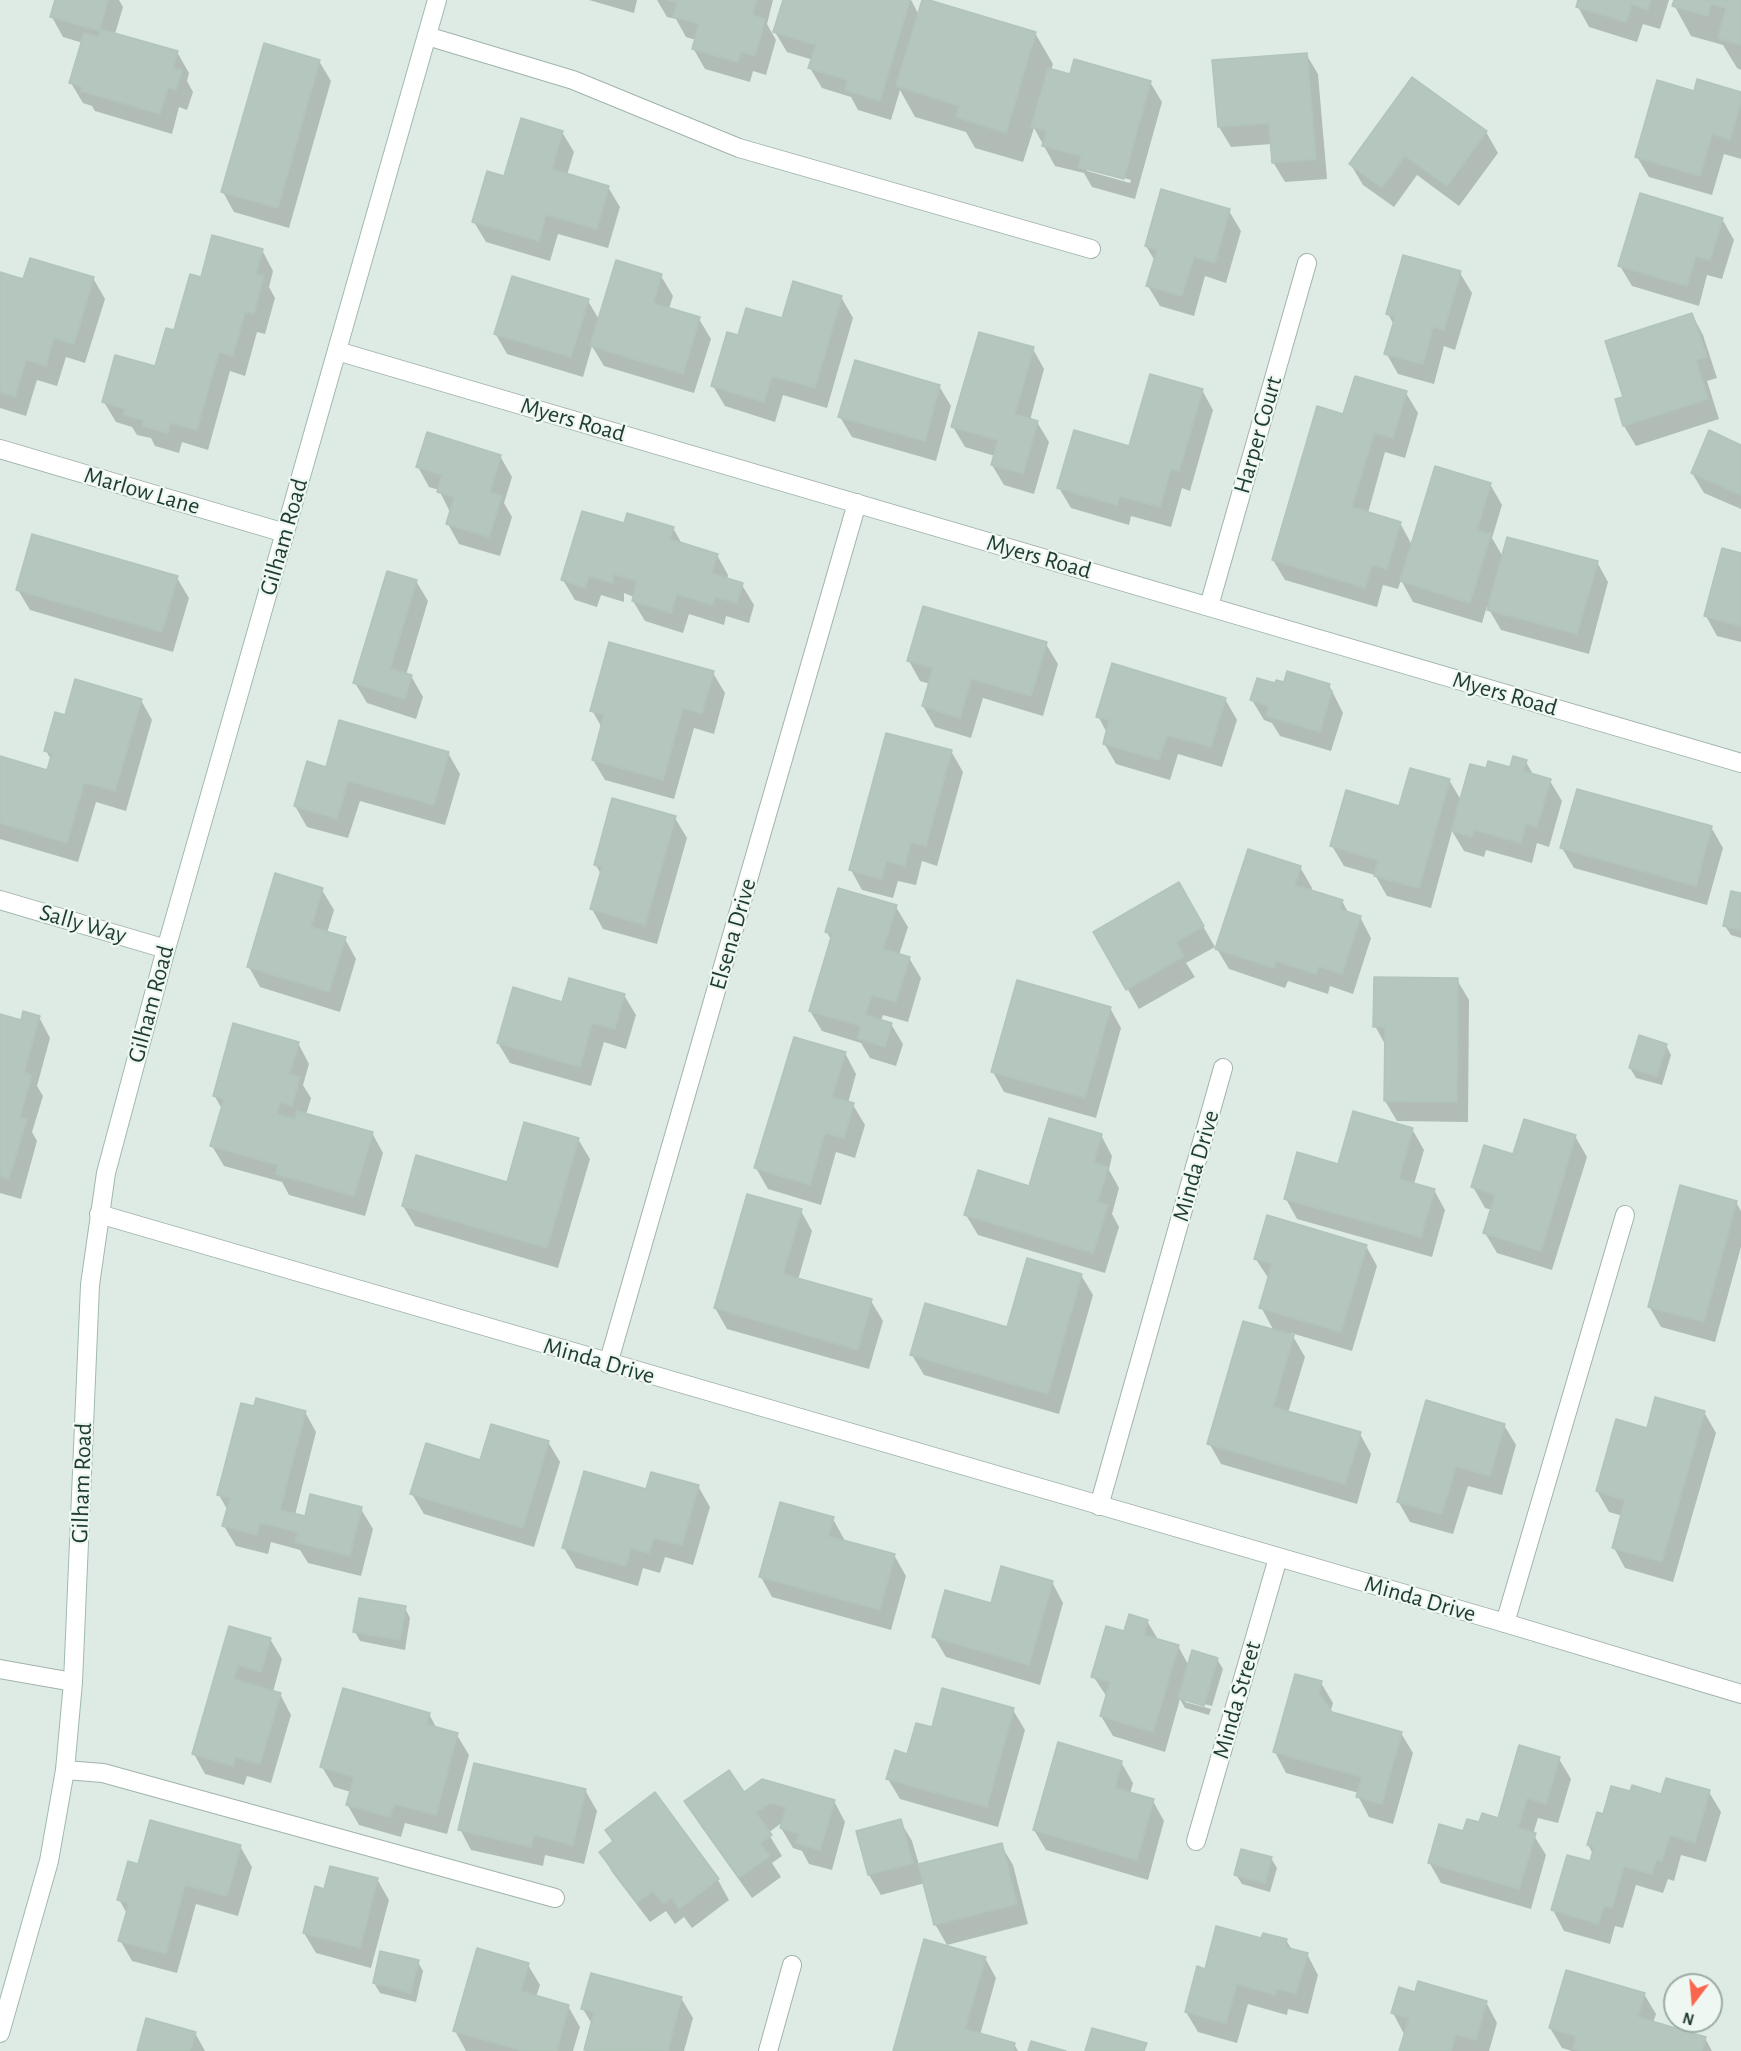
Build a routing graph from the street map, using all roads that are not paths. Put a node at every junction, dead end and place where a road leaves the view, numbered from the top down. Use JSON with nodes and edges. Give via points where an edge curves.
{"nodes":[{"id":1,"x":437,"y":0,"type":"edge"},
{"id":2,"x":427,"y":36,"type":"junction"},
{"id":3,"x":1091,"y":249,"type":"dead end"},
{"id":4,"x":1307,"y":263,"type":"dead end"},
{"id":5,"x":337,"y":351,"type":"junction"},
{"id":6,"x":0,"y":449,"type":"edge"},
{"id":7,"x":857,"y":503,"type":"junction"},
{"id":8,"x":285,"y":533,"type":"junction"},
{"id":9,"x":1209,"y":606,"type":"junction"},
{"id":10,"x":1741,"y":763,"type":"edge"},
{"id":11,"x":0,"y":900,"type":"edge"},
{"id":12,"x":166,"y":949,"type":"junction"},
{"id":13,"x":1223,"y":1068,"type":"dead end"},
{"id":14,"x":99,"y":1215,"type":"junction"},
{"id":15,"x":1625,"y":1215,"type":"dead end"},
{"id":16,"x":608,"y":1364,"type":"junction"},
{"id":17,"x":1099,"y":1506,"type":"junction"},
{"id":18,"x":1278,"y":1558,"type":"junction"},
{"id":19,"x":1505,"y":1623,"type":"junction"},
{"id":20,"x":0,"y":1669,"type":"edge"},
{"id":21,"x":73,"y":1682,"type":"junction"},
{"id":22,"x":1741,"y":1694,"type":"edge"},
{"id":23,"x":65,"y":1770,"type":"junction"},
{"id":24,"x":1196,"y":1841,"type":"dead end"},
{"id":25,"x":555,"y":1898,"type":"dead end"},
{"id":26,"x":792,"y":1965,"type":"dead end"},
{"id":27,"x":0,"y":2033,"type":"edge"},
{"id":28,"x":768,"y":2051,"type":"edge"}],
"edges":[{"from":1,"to":2,"type":"street","name":"Gilham Road"},
{"from":2,"to":3,"type":"street","via":[[573,80],[739,148]]},
{"from":2,"to":5,"type":"street","name":"Gilham Road"},
{"from":4,"to":9,"type":"street","name":"Harper Court"},
{"from":5,"to":7,"type":"street","name":"Myers Road"},
{"from":5,"to":8,"type":"street","name":"Gilham Road"},
{"from":6,"to":8,"type":"street","name":"Marlow Lane"},
{"from":7,"to":9,"type":"street","name":"Myers Road"},
{"from":7,"to":16,"type":"street","name":"Elsena Drive"},
{"from":8,"to":12,"type":"street","name":"Gilham Road"},
{"from":9,"to":10,"type":"street","name":"Myers Road"},
{"from":11,"to":12,"type":"street","name":"Sally Way"},
{"from":12,"to":14,"type":"street","name":"Gilham Road","via":[[106,1173]]},
{"from":13,"to":17,"type":"street","name":"Minda Drive"},
{"from":14,"to":16,"type":"street","name":"Minda Drive"},
{"from":14,"to":21,"type":"street","name":"Gilham Road","via":[[90,1285]]},
{"from":15,"to":19,"type":"street"},
{"from":16,"to":17,"type":"street","name":"Minda Drive"},
{"from":17,"to":18,"type":"street","name":"Minda Drive"},
{"from":18,"to":19,"type":"street","name":"Minda Drive"},
{"from":18,"to":24,"type":"street","name":"Minda Street"},
{"from":19,"to":22,"type":"street","name":"Minda Drive"},
{"from":20,"to":21,"type":"street"},
{"from":21,"to":23,"type":"street","name":"Gilham Road"},
{"from":23,"to":25,"type":"street","via":[[102,1773]]},
{"from":23,"to":27,"type":"street","name":"Gilham Road","via":[[49,1861]]},
{"from":26,"to":28,"type":"street"}]}
